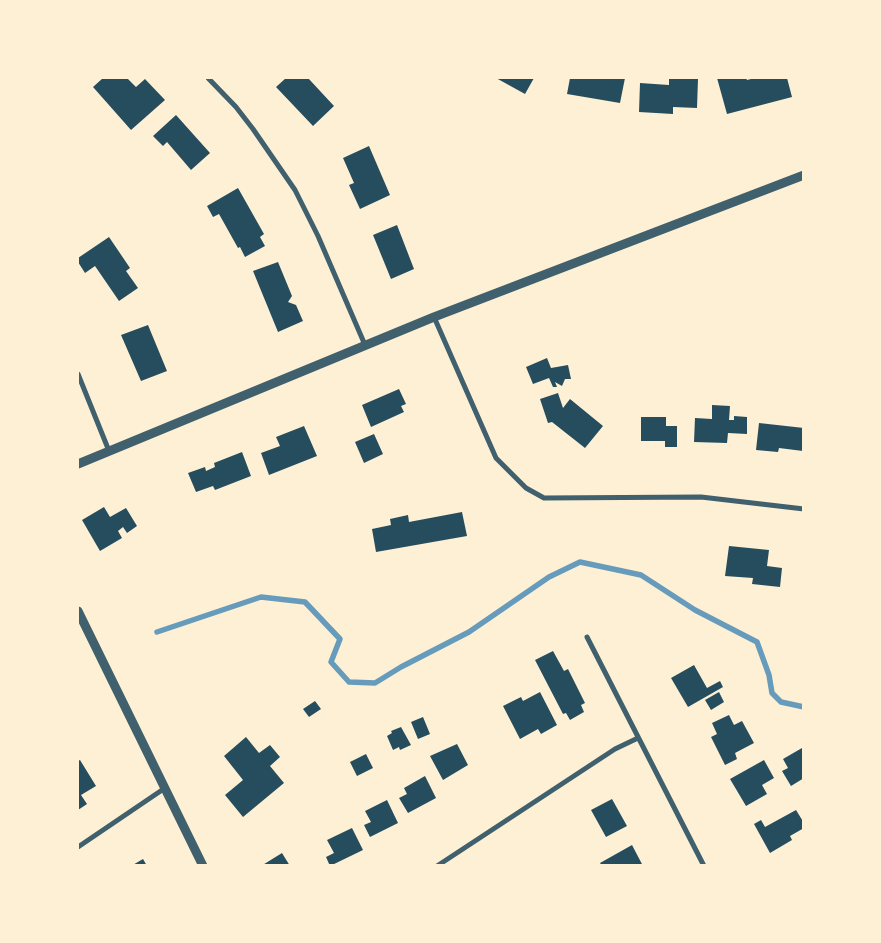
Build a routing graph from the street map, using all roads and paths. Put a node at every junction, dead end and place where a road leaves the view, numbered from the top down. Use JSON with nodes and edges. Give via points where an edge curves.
{"nodes":[{"id":1,"x":208,"y":78,"type":"edge"},
{"id":2,"x":804,"y":175,"type":"edge"},
{"id":3,"x":434,"y":317,"type":"junction"},
{"id":4,"x":365,"y":345,"type":"junction"},
{"id":5,"x":78,"y":374,"type":"edge"},
{"id":6,"x":109,"y":450,"type":"junction"},
{"id":7,"x":78,"y":464,"type":"edge"},
{"id":8,"x":804,"y":509,"type":"edge"},
{"id":9,"x":78,"y":612,"type":"edge"},
{"id":10,"x":587,"y":637,"type":"dead end"},
{"id":11,"x":638,"y":738,"type":"junction"},
{"id":12,"x":165,"y":788,"type":"junction"},
{"id":13,"x":78,"y":847,"type":"edge"},
{"id":14,"x":203,"y":866,"type":"edge"},
{"id":15,"x":437,"y":866,"type":"edge"},
{"id":16,"x":704,"y":866,"type":"edge"}],
"edges":[{"from":1,"to":4,"type":"street","via":[[253,129],[295,190]]},
{"from":2,"to":3,"type":"street"},
{"from":3,"to":4,"type":"street"},
{"from":3,"to":8,"type":"street","via":[[496,458],[526,488],[544,498],[701,497]]},
{"from":4,"to":6,"type":"street"},
{"from":5,"to":6,"type":"street"},
{"from":6,"to":7,"type":"street"},
{"from":9,"to":12,"type":"street"},
{"from":10,"to":11,"type":"street"},
{"from":11,"to":15,"type":"street","via":[[615,749]]},
{"from":11,"to":16,"type":"street"},
{"from":12,"to":13,"type":"street"},
{"from":12,"to":14,"type":"street"}]}
